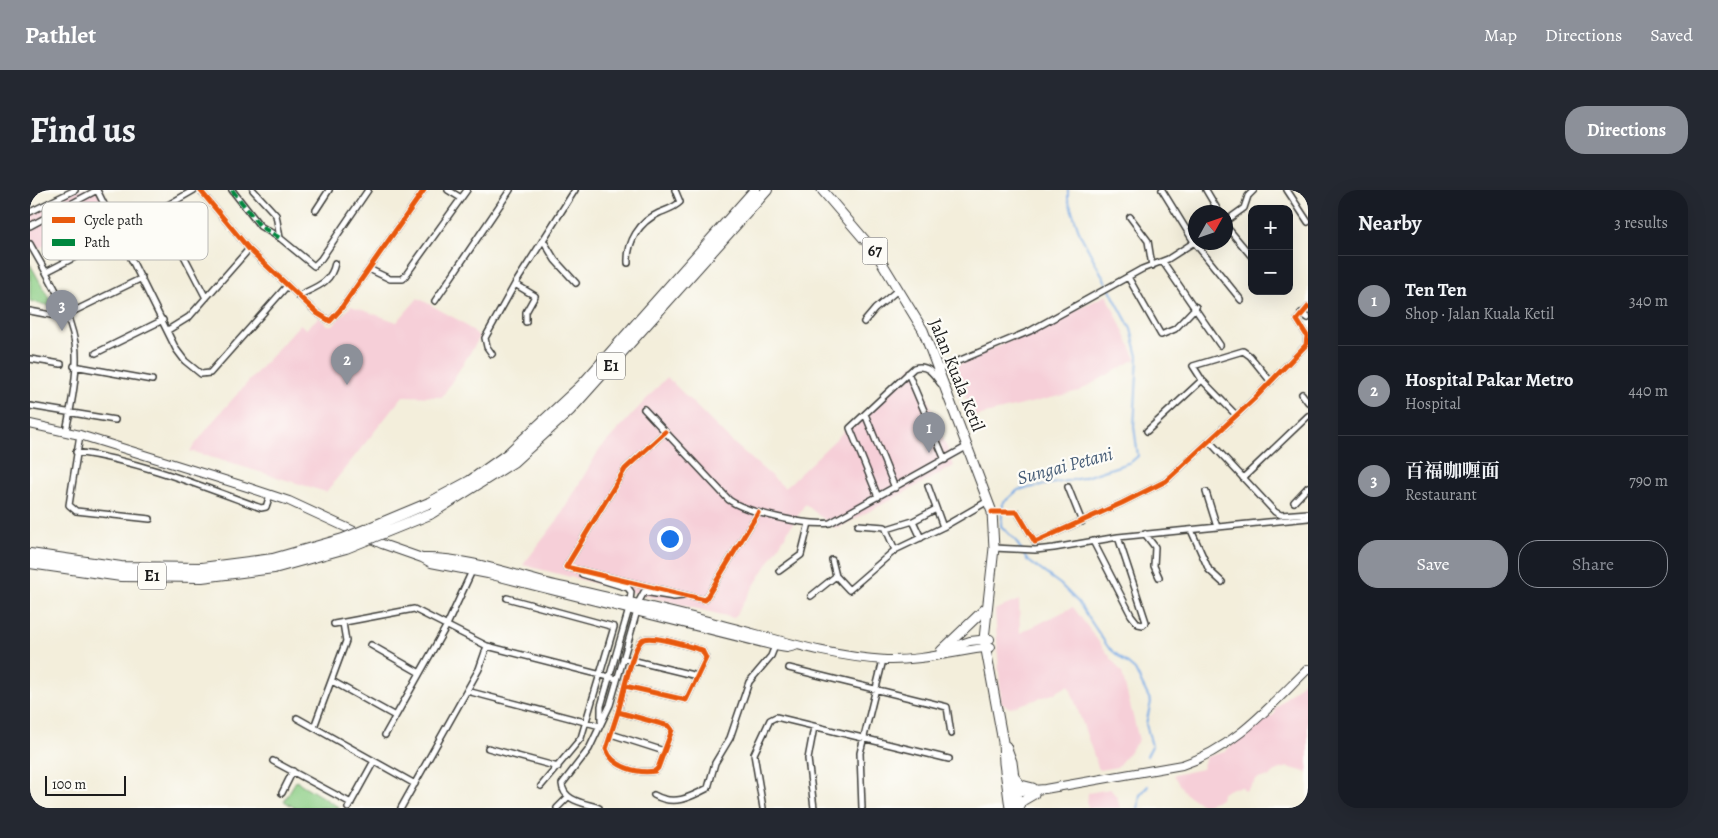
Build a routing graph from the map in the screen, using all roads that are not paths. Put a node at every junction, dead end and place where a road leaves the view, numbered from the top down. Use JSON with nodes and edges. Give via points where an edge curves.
{"nodes":[{"id":1,"x":75,"y":190,"type":"edge"},
{"id":2,"x":97,"y":190,"type":"edge"},
{"id":3,"x":194,"y":190,"type":"edge"},
{"id":4,"x":200,"y":190,"type":"edge"},
{"id":5,"x":232,"y":190,"type":"edge"},
{"id":6,"x":253,"y":190,"type":"edge"},
{"id":7,"x":329,"y":190,"type":"edge"},
{"id":8,"x":368,"y":190,"type":"edge"},
{"id":9,"x":424,"y":190,"type":"edge"},
{"id":10,"x":448,"y":190,"type":"edge"},
{"id":11,"x":467,"y":190,"type":"edge"},
{"id":12,"x":510,"y":190,"type":"edge"},
{"id":13,"x":575,"y":190,"type":"edge"},
{"id":14,"x":675,"y":190,"type":"edge"},
{"id":15,"x":754,"y":190,"type":"edge"},
{"id":16,"x":767,"y":190,"type":"edge"},
{"id":17,"x":822,"y":190,"type":"edge"},
{"id":18,"x":1162,"y":190,"type":"edge"},
{"id":19,"x":1206,"y":190,"type":"edge"},
{"id":20,"x":1254,"y":190,"type":"edge"},
{"id":21,"x":1287,"y":190,"type":"edge"},
{"id":22,"x":461,"y":198,"type":"junction"},
{"id":23,"x":50,"y":202,"type":"edge"},
{"id":24,"x":75,"y":202,"type":"edge"},
{"id":25,"x":103,"y":202,"type":"edge"},
{"id":26,"x":174,"y":202,"type":"edge"},
{"id":27,"x":1215,"y":205,"type":"edge"},
{"id":28,"x":42,"y":206,"type":"edge"},
{"id":29,"x":316,"y":210,"type":"dead end"},
{"id":30,"x":30,"y":212,"type":"edge"},
{"id":31,"x":1233,"y":216,"type":"edge"},
{"id":32,"x":1130,"y":217,"type":"dead end"},
{"id":33,"x":42,"y":220,"type":"edge"},
{"id":34,"x":1308,"y":222,"type":"edge"},
{"id":35,"x":30,"y":226,"type":"edge"},
{"id":36,"x":1188,"y":230,"type":"edge"},
{"id":37,"x":1233,"y":234,"type":"edge"},
{"id":38,"x":280,"y":238,"type":"junction"},
{"id":39,"x":543,"y":240,"type":"junction"},
{"id":40,"x":30,"y":244,"type":"edge"},
{"id":41,"x":1188,"y":246,"type":"edge"},
{"id":42,"x":249,"y":249,"type":"junction"},
{"id":43,"x":1202,"y":250,"type":"edge"},
{"id":44,"x":1248,"y":252,"type":"edge"},
{"id":45,"x":69,"y":260,"type":"edge"},
{"id":46,"x":133,"y":260,"type":"edge"},
{"id":47,"x":186,"y":260,"type":"edge"},
{"id":48,"x":1163,"y":262,"type":"junction"},
{"id":49,"x":628,"y":263,"type":"dead end"},
{"id":50,"x":335,"y":264,"type":"dead end"},
{"id":51,"x":1152,"y":266,"type":"junction"},
{"id":52,"x":369,"y":269,"type":"junction"},
{"id":53,"x":46,"y":272,"type":"junction"},
{"id":54,"x":1128,"y":277,"type":"junction"},
{"id":55,"x":142,"y":278,"type":"junction"},
{"id":56,"x":515,"y":284,"type":"junction"},
{"id":57,"x":576,"y":284,"type":"dead end"},
{"id":58,"x":287,"y":286,"type":"junction"},
{"id":59,"x":900,"y":289,"type":"junction"},
{"id":60,"x":298,"y":296,"type":"junction"},
{"id":61,"x":206,"y":298,"type":"junction"},
{"id":62,"x":1241,"y":300,"type":"dead end"},
{"id":63,"x":435,"y":301,"type":"dead end"},
{"id":64,"x":1196,"y":307,"type":"junction"},
{"id":65,"x":1308,"y":307,"type":"edge"},
{"id":66,"x":30,"y":311,"type":"edge"},
{"id":67,"x":1301,"y":313,"type":"junction"},
{"id":68,"x":51,"y":315,"type":"dead end"},
{"id":69,"x":66,"y":315,"type":"junction"},
{"id":70,"x":1308,"y":318,"type":"edge"},
{"id":71,"x":163,"y":320,"type":"junction"},
{"id":72,"x":526,"y":322,"type":"dead end"},
{"id":73,"x":864,"y":322,"type":"dead end"},
{"id":74,"x":168,"y":330,"type":"junction"},
{"id":75,"x":1220,"y":345,"type":"dead end"},
{"id":76,"x":96,"y":353,"type":"dead end"},
{"id":77,"x":492,"y":354,"type":"dead end"},
{"id":78,"x":30,"y":359,"type":"edge"},
{"id":79,"x":60,"y":364,"type":"dead end"},
{"id":80,"x":74,"y":366,"type":"junction"},
{"id":81,"x":939,"y":369,"type":"junction"},
{"id":82,"x":908,"y":372,"type":"junction"},
{"id":83,"x":152,"y":380,"type":"dead end"},
{"id":84,"x":1202,"y":380,"type":"junction"},
{"id":85,"x":1271,"y":382,"type":"junction"},
{"id":86,"x":1302,"y":394,"type":"dead end"},
{"id":87,"x":949,"y":396,"type":"junction"},
{"id":88,"x":1308,"y":402,"type":"edge"},
{"id":89,"x":30,"y":406,"type":"edge"},
{"id":90,"x":644,"y":409,"type":"dead end"},
{"id":91,"x":70,"y":412,"type":"junction"},
{"id":92,"x":865,"y":414,"type":"junction"},
{"id":93,"x":1236,"y":415,"type":"junction"},
{"id":94,"x":1308,"y":416,"type":"edge"},
{"id":95,"x":116,"y":420,"type":"dead end"},
{"id":96,"x":30,"y":424,"type":"edge"},
{"id":97,"x":1147,"y":431,"type":"dead end"},
{"id":98,"x":66,"y":432,"type":"junction"},
{"id":99,"x":665,"y":432,"type":"junction"},
{"id":100,"x":80,"y":435,"type":"junction"},
{"id":101,"x":1210,"y":442,"type":"junction"},
{"id":102,"x":968,"y":446,"type":"junction"},
{"id":103,"x":76,"y":452,"type":"junction"},
{"id":104,"x":945,"y":460,"type":"junction"},
{"id":105,"x":1243,"y":478,"type":"junction"},
{"id":106,"x":928,"y":486,"type":"dead end"},
{"id":107,"x":1068,"y":487,"type":"dead end"},
{"id":108,"x":1308,"y":487,"type":"edge"},
{"id":109,"x":895,"y":488,"type":"junction"},
{"id":110,"x":1206,"y":492,"type":"dead end"},
{"id":111,"x":270,"y":495,"type":"junction"},
{"id":112,"x":878,"y":497,"type":"junction"},
{"id":113,"x":988,"y":501,"type":"junction"},
{"id":114,"x":1294,"y":502,"type":"dead end"},
{"id":115,"x":430,"y":508,"type":"junction"},
{"id":116,"x":936,"y":509,"type":"junction"},
{"id":117,"x":995,"y":511,"type":"junction"},
{"id":118,"x":758,"y":512,"type":"junction"},
{"id":119,"x":1308,"y":513,"type":"edge"},
{"id":120,"x":1308,"y":518,"type":"edge"},
{"id":121,"x":150,"y":519,"type":"dead end"},
{"id":122,"x":913,"y":521,"type":"junction"},
{"id":123,"x":1082,"y":522,"type":"junction"},
{"id":124,"x":809,"y":523,"type":"junction"},
{"id":125,"x":858,"y":524,"type":"dead end"},
{"id":126,"x":943,"y":527,"type":"junction"},
{"id":127,"x":1217,"y":527,"type":"junction"},
{"id":128,"x":887,"y":529,"type":"junction"},
{"id":129,"x":1191,"y":530,"type":"junction"},
{"id":130,"x":1145,"y":534,"type":"junction"},
{"id":131,"x":1118,"y":536,"type":"junction"},
{"id":132,"x":921,"y":538,"type":"junction"},
{"id":133,"x":1093,"y":541,"type":"junction"},
{"id":134,"x":1035,"y":542,"type":"junction"},
{"id":135,"x":994,"y":548,"type":"junction"},
{"id":136,"x":895,"y":550,"type":"junction"},
{"id":137,"x":1033,"y":550,"type":"junction"},
{"id":138,"x":30,"y":554,"type":"edge"},
{"id":139,"x":422,"y":558,"type":"junction"},
{"id":140,"x":832,"y":560,"type":"dead end"},
{"id":141,"x":30,"y":563,"type":"edge"},
{"id":142,"x":274,"y":563,"type":"junction"},
{"id":143,"x":578,"y":570,"type":"junction"},
{"id":144,"x":472,"y":571,"type":"junction"},
{"id":145,"x":780,"y":571,"type":"dead end"},
{"id":146,"x":836,"y":576,"type":"junction"},
{"id":147,"x":1159,"y":577,"type":"dead end"},
{"id":148,"x":1222,"y":582,"type":"dead end"},
{"id":149,"x":686,"y":595,"type":"junction"},
{"id":150,"x":811,"y":596,"type":"dead end"},
{"id":151,"x":507,"y":598,"type":"dead end"},
{"id":152,"x":989,"y":598,"type":"junction"},
{"id":153,"x":633,"y":606,"type":"junction"},
{"id":154,"x":986,"y":608,"type":"junction"},
{"id":155,"x":343,"y":623,"type":"junction"},
{"id":156,"x":334,"y":624,"type":"dead end"},
{"id":157,"x":447,"y":625,"type":"junction"},
{"id":158,"x":988,"y":643,"type":"junction"},
{"id":159,"x":371,"y":645,"type":"dead end"},
{"id":160,"x":487,"y":646,"type":"junction"},
{"id":161,"x":775,"y":646,"type":"junction"},
{"id":162,"x":795,"y":646,"type":"junction"},
{"id":163,"x":941,"y":651,"type":"junction"},
{"id":164,"x":930,"y":656,"type":"junction"},
{"id":165,"x":624,"y":658,"type":"junction"},
{"id":166,"x":632,"y":660,"type":"junction"},
{"id":167,"x":883,"y":660,"type":"junction"},
{"id":168,"x":789,"y":668,"type":"dead end"},
{"id":169,"x":1308,"y":669,"type":"edge"},
{"id":170,"x":420,"y":673,"type":"junction"},
{"id":171,"x":600,"y":675,"type":"junction"},
{"id":172,"x":697,"y":676,"type":"junction"},
{"id":173,"x":610,"y":677,"type":"junction"},
{"id":174,"x":617,"y":679,"type":"junction"},
{"id":175,"x":332,"y":681,"type":"junction"},
{"id":176,"x":625,"y":686,"type":"junction"},
{"id":177,"x":876,"y":689,"type":"junction"},
{"id":178,"x":467,"y":691,"type":"junction"},
{"id":179,"x":618,"y":712,"type":"junction"},
{"id":180,"x":396,"y":716,"type":"junction"},
{"id":181,"x":297,"y":718,"type":"dead end"},
{"id":182,"x":586,"y":721,"type":"junction"},
{"id":183,"x":601,"y":724,"type":"junction"},
{"id":184,"x":814,"y":726,"type":"junction"},
{"id":185,"x":314,"y":727,"type":"junction"},
{"id":186,"x":611,"y":734,"type":"junction"},
{"id":187,"x":951,"y":734,"type":"dead end"},
{"id":188,"x":385,"y":735,"type":"dead end"},
{"id":189,"x":864,"y":738,"type":"junction"},
{"id":190,"x":1003,"y":742,"type":"junction"},
{"id":191,"x":488,"y":748,"type":"dead end"},
{"id":192,"x":664,"y":752,"type":"junction"},
{"id":193,"x":949,"y":759,"type":"dead end"},
{"id":194,"x":274,"y":761,"type":"dead end"},
{"id":195,"x":374,"y":761,"type":"junction"},
{"id":196,"x":558,"y":767,"type":"junction"},
{"id":197,"x":293,"y":771,"type":"junction"},
{"id":198,"x":1014,"y":776,"type":"junction"},
{"id":199,"x":415,"y":784,"type":"junction"},
{"id":200,"x":541,"y":786,"type":"dead end"},
{"id":201,"x":1034,"y":791,"type":"junction"},
{"id":202,"x":282,"y":793,"type":"dead end"},
{"id":203,"x":1013,"y":794,"type":"junction"},
{"id":204,"x":654,"y":795,"type":"dead end"},
{"id":205,"x":568,"y":797,"type":"junction"},
{"id":206,"x":349,"y":805,"type":"edge"},
{"id":207,"x":402,"y":808,"type":"edge"},
{"id":208,"x":557,"y":808,"type":"edge"},
{"id":209,"x":599,"y":808,"type":"edge"},
{"id":210,"x":763,"y":808,"type":"edge"},
{"id":211,"x":814,"y":808,"type":"edge"},
{"id":212,"x":862,"y":808,"type":"edge"},
{"id":213,"x":1010,"y":808,"type":"edge"},
{"id":214,"x":1018,"y":808,"type":"edge"}],
"edges":[{"from":1,"to":23,"type":"street"},
{"from":2,"to":24,"type":"street"},
{"from":2,"to":25,"type":"street"},
{"from":3,"to":26,"type":"street"},
{"from":4,"to":42,"type":"street"},
{"from":5,"to":38,"type":"street","via":[[260,226]]},
{"from":6,"to":38,"type":"street","via":[[276,215]]},
{"from":7,"to":29,"type":"street"},
{"from":8,"to":38,"type":"street","via":[[316,265],[311,266]]},
{"from":9,"to":52,"type":"street"},
{"from":10,"to":22,"type":"street"},
{"from":11,"to":22,"type":"street"},
{"from":12,"to":63,"type":"street"},
{"from":13,"to":39,"type":"street"},
{"from":14,"to":49,"type":"street","via":[[680,202],[657,214],[638,230],[627,250]]},
{"from":15,"to":115,"type":"highway","number":"E1","via":[[581,386],[508,454]]},
{"from":16,"to":115,"type":"highway","number":"E1","via":[[570,410],[513,462]]},
{"from":17,"to":59,"type":"main road","name":"Jalan Kuala Ketil","number":"67","via":[[876,253]]},
{"from":18,"to":36,"type":"street"},
{"from":19,"to":27,"type":"street"},
{"from":20,"to":31,"type":"street","via":[[1244,208]]},
{"from":21,"to":34,"type":"street"},
{"from":22,"to":52,"type":"street","via":[[403,279],[390,279]]},
{"from":28,"to":30,"type":"street"},
{"from":32,"to":51,"type":"street","via":[[1147,239]]},
{"from":33,"to":35,"type":"street"},
{"from":37,"to":44,"type":"street"},
{"from":39,"to":56,"type":"street"},
{"from":39,"to":57,"type":"street"},
{"from":40,"to":53,"type":"street"},
{"from":41,"to":48,"type":"street"},
{"from":42,"to":58,"type":"street"},
{"from":42,"to":61,"type":"street"},
{"from":43,"to":62,"type":"street"},
{"from":45,"to":53,"type":"street"},
{"from":46,"to":55,"type":"street"},
{"from":47,"to":61,"type":"street"},
{"from":48,"to":51,"type":"street"},
{"from":48,"to":64,"type":"street"},
{"from":50,"to":60,"type":"street","via":[[329,280]]},
{"from":51,"to":54,"type":"street"},
{"from":52,"to":60,"type":"street","via":[[330,321]]},
{"from":53,"to":69,"type":"street"},
{"from":54,"to":64,"type":"street","via":[[1161,335],[1175,330]]},
{"from":54,"to":81,"type":"street","via":[[1030,331]]},
{"from":55,"to":69,"type":"street"},
{"from":55,"to":71,"type":"street"},
{"from":56,"to":72,"type":"street","via":[[535,296],[526,312]]},
{"from":56,"to":77,"type":"street","via":[[485,338]]},
{"from":58,"to":60,"type":"street"},
{"from":58,"to":74,"type":"street","via":[[206,375],[185,361]]},
{"from":59,"to":73,"type":"street"},
{"from":59,"to":81,"type":"main road","name":"Jalan Kuala Ketil","number":"67","via":[[923,330]]},
{"from":61,"to":74,"type":"street","via":[[184,321]]},
{"from":64,"to":75,"type":"street"},
{"from":65,"to":67,"type":"street"},
{"from":66,"to":68,"type":"street"},
{"from":67,"to":70,"type":"street"},
{"from":67,"to":85,"type":"street","via":[[1297,322],[1307,336],[1306,345]]},
{"from":69,"to":80,"type":"street","via":[[75,343]]},
{"from":71,"to":74,"type":"street"},
{"from":71,"to":76,"type":"street"},
{"from":78,"to":79,"type":"street"},
{"from":80,"to":83,"type":"street"},
{"from":80,"to":91,"type":"street"},
{"from":81,"to":87,"type":"main road","name":"Jalan Kuala Ketil","number":"67"},
{"from":82,"to":87,"type":"street","via":[[917,367],[928,369]]},
{"from":82,"to":92,"type":"street"},
{"from":82,"to":104,"type":"street"},
{"from":84,"to":85,"type":"street","via":[[1193,366],[1239,351],[1250,356]]},
{"from":84,"to":93,"type":"street"},
{"from":84,"to":97,"type":"street"},
{"from":85,"to":93,"type":"street"},
{"from":86,"to":88,"type":"street"},
{"from":87,"to":102,"type":"main road","name":"Jalan Kuala Ketil","number":"67"},
{"from":89,"to":91,"type":"street"},
{"from":90,"to":99,"type":"street"},
{"from":91,"to":95,"type":"street"},
{"from":91,"to":98,"type":"street"},
{"from":92,"to":109,"type":"street"},
{"from":92,"to":112,"type":"street","via":[[850,428]]},
{"from":93,"to":101,"type":"street"},
{"from":94,"to":105,"type":"street"},
{"from":96,"to":98,"type":"main road"},
{"from":98,"to":100,"type":"main road"},
{"from":99,"to":118,"type":"street","via":[[720,492],[738,506]]},
{"from":99,"to":143,"type":"street","via":[[623,472],[566,567]]},
{"from":100,"to":103,"type":"street"},
{"from":100,"to":111,"type":"main road"},
{"from":101,"to":105,"type":"street"},
{"from":101,"to":123,"type":"street","via":[[1155,488]]},
{"from":102,"to":104,"type":"street"},
{"from":102,"to":113,"type":"main road","name":"Jalan Kuala Ketil","number":"67"},
{"from":103,"to":111,"type":"street","via":[[108,456],[261,508],[266,507]]},
{"from":103,"to":121,"type":"street","via":[[68,501],[72,509]]},
{"from":104,"to":109,"type":"street"},
{"from":105,"to":119,"type":"street","via":[[1278,514]]},
{"from":106,"to":116,"type":"street"},
{"from":107,"to":123,"type":"street"},
{"from":108,"to":114,"type":"street"},
{"from":109,"to":112,"type":"street"},
{"from":110,"to":127,"type":"street"},
{"from":111,"to":139,"type":"main road"},
{"from":112,"to":124,"type":"street","via":[[830,523]]},
{"from":113,"to":117,"type":"main road","name":"Jalan Kuala Ketil","number":"67"},
{"from":113,"to":126,"type":"street"},
{"from":115,"to":142,"type":"highway","number":"E1","bridge":true},
{"from":116,"to":122,"type":"street"},
{"from":116,"to":126,"type":"street"},
{"from":117,"to":134,"type":"street","via":[[1011,510],[1019,514]]},
{"from":117,"to":135,"type":"main road","name":"Jalan Kuala Ketil","number":"67"},
{"from":118,"to":124,"type":"street"},
{"from":118,"to":149,"type":"street","via":[[705,600]]},
{"from":120,"to":127,"type":"street"},
{"from":122,"to":128,"type":"street"},
{"from":122,"to":132,"type":"street"},
{"from":123,"to":134,"type":"street"},
{"from":124,"to":145,"type":"street","via":[[801,554]]},
{"from":125,"to":128,"type":"street"},
{"from":126,"to":132,"type":"street"},
{"from":127,"to":129,"type":"street"},
{"from":128,"to":136,"type":"street"},
{"from":129,"to":130,"type":"street"},
{"from":129,"to":148,"type":"street","via":[[1209,570]]},
{"from":130,"to":131,"type":"street"},
{"from":130,"to":147,"type":"street","via":[[1156,547],[1154,566]]},
{"from":131,"to":133,"type":"street"},
{"from":131,"to":133,"type":"street","via":[[1146,622],[1144,625],[1138,624],[1131,616]]},
{"from":132,"to":136,"type":"street"},
{"from":133,"to":137,"type":"street"},
{"from":134,"to":137,"type":"street"},
{"from":135,"to":137,"type":"street"},
{"from":135,"to":152,"type":"main road","name":"Jalan Kuala Ketil","number":"67"},
{"from":136,"to":146,"type":"street","via":[[849,590]]},
{"from":138,"to":142,"type":"highway","number":"E1","via":[[121,567],[202,568]]},
{"from":139,"to":144,"type":"main road"},
{"from":139,"to":153,"type":"main road","via":[[436,557],[474,564]]},
{"from":140,"to":146,"type":"street"},
{"from":141,"to":142,"type":"highway","number":"E1","via":[[121,576],[202,577]]},
{"from":143,"to":149,"type":"street"},
{"from":143,"to":153,"type":"street","via":[[584,575],[628,588]]},
{"from":144,"to":153,"type":"main road"},
{"from":144,"to":157,"type":"street"},
{"from":146,"to":150,"type":"street"},
{"from":149,"to":153,"type":"street","via":[[674,598],[644,592]]},
{"from":151,"to":171,"type":"street","via":[[614,627]]},
{"from":152,"to":154,"type":"main road","name":"Jalan Kuala Ketil","number":"67"},
{"from":152,"to":158,"type":"main road","name":"Jalan Kuala Ketil","number":"67"},
{"from":153,"to":161,"type":"main road"},
{"from":153,"to":162,"type":"main road"},
{"from":153,"to":165,"type":"street"},
{"from":153,"to":173,"type":"street"},
{"from":154,"to":158,"type":"main road","name":"Jalan Kuala Ketil","number":"67"},
{"from":154,"to":163,"type":"main road"},
{"from":155,"to":156,"type":"street"},
{"from":155,"to":157,"type":"street","via":[[408,608],[420,610]]},
{"from":155,"to":175,"type":"street","via":[[346,641]]},
{"from":157,"to":160,"type":"street"},
{"from":157,"to":170,"type":"street"},
{"from":158,"to":163,"type":"main road","via":[[955,645]]},
{"from":158,"to":164,"type":"main road"},
{"from":158,"to":190,"type":"main road","name":"Jalan Kuala Ketil","number":"67","via":[[991,682]]},
{"from":159,"to":170,"type":"street"},
{"from":160,"to":171,"type":"street"},
{"from":160,"to":178,"type":"street"},
{"from":161,"to":162,"type":"main road"},
{"from":161,"to":204,"type":"street","via":[[771,656],[749,682],[730,738],[715,762],[708,788],[677,801],[663,800]]},
{"from":162,"to":167,"type":"main road"},
{"from":163,"to":164,"type":"main road"},
{"from":164,"to":167,"type":"main road"},
{"from":165,"to":166,"type":"street"},
{"from":165,"to":174,"type":"street"},
{"from":166,"to":172,"type":"street"},
{"from":166,"to":172,"type":"street","via":[[640,641],[654,638],[702,650],[706,658]]},
{"from":166,"to":176,"type":"street"},
{"from":167,"to":177,"type":"street"},
{"from":168,"to":177,"type":"street"},
{"from":169,"to":201,"type":"main road","via":[[1244,731],[1212,753],[1182,765]]},
{"from":170,"to":180,"type":"street"},
{"from":171,"to":173,"type":"street"},
{"from":171,"to":182,"type":"street"},
{"from":172,"to":176,"type":"street","via":[[685,701]]},
{"from":173,"to":174,"type":"street"},
{"from":173,"to":183,"type":"street","via":[[601,706]]},
{"from":174,"to":183,"type":"street"},
{"from":175,"to":180,"type":"street"},
{"from":175,"to":185,"type":"street"},
{"from":176,"to":179,"type":"street"},
{"from":177,"to":187,"type":"street","via":[[947,707]]},
{"from":177,"to":189,"type":"street"},
{"from":178,"to":182,"type":"street"},
{"from":178,"to":199,"type":"street"},
{"from":179,"to":186,"type":"street"},
{"from":179,"to":192,"type":"street","via":[[671,727]]},
{"from":180,"to":188,"type":"street"},
{"from":181,"to":185,"type":"street"},
{"from":182,"to":183,"type":"street"},
{"from":182,"to":196,"type":"street","via":[[581,738]]},
{"from":183,"to":205,"type":"street","via":[[589,749],[562,784],[562,791]]},
{"from":184,"to":189,"type":"street"},
{"from":184,"to":210,"type":"street","via":[[776,717],[770,720],[754,754]]},
{"from":184,"to":211,"type":"street","via":[[808,759]]},
{"from":185,"to":195,"type":"street"},
{"from":186,"to":192,"type":"street"},
{"from":186,"to":192,"type":"street","via":[[606,749],[622,766],[655,771]]},
{"from":189,"to":193,"type":"street"},
{"from":189,"to":212,"type":"street","via":[[858,763]]},
{"from":190,"to":198,"type":"main road","name":"Jalan Kuala Ketil","number":"67"},
{"from":190,"to":203,"type":"main road","name":"Jalan Kuala Ketil","number":"67"},
{"from":191,"to":196,"type":"street"},
{"from":194,"to":197,"type":"street"},
{"from":195,"to":199,"type":"street"},
{"from":195,"to":206,"type":"street"},
{"from":196,"to":200,"type":"street"},
{"from":197,"to":202,"type":"street"},
{"from":197,"to":206,"type":"street"},
{"from":198,"to":201,"type":"main road","via":[[1021,785]]},
{"from":198,"to":203,"type":"main road","name":"Jalan Kuala Ketil","number":"67"},
{"from":199,"to":207,"type":"street"},
{"from":201,"to":203,"type":"main road"},
{"from":201,"to":214,"type":"main road"},
{"from":203,"to":213,"type":"main road","name":"Jalan Kuala Ketil","number":"67"},
{"from":203,"to":214,"type":"main road","name":"Jalan Kuala Ketil","number":"67"},
{"from":205,"to":208,"type":"street"},
{"from":205,"to":209,"type":"street"}]}
